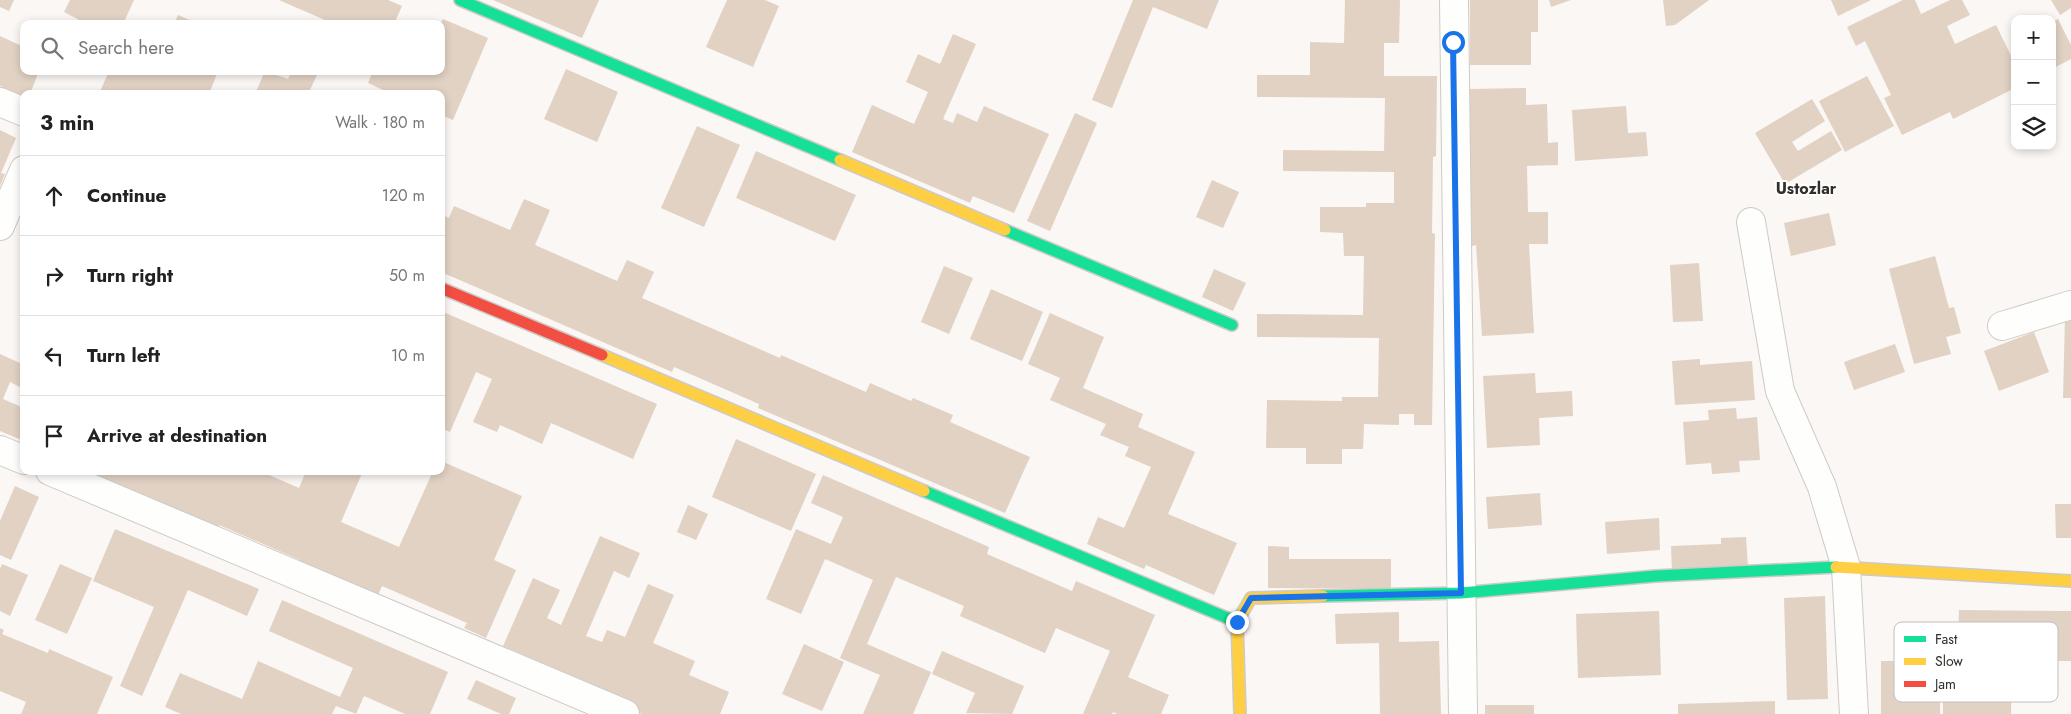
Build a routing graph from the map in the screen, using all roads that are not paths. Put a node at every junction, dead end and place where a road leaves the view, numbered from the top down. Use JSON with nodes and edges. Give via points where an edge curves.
{"nodes":[{"id":1,"x":460,"y":0,"type":"edge"},
{"id":2,"x":1454,"y":0,"type":"edge"},
{"id":3,"x":0,"y":102,"type":"edge"},
{"id":4,"x":20,"y":110,"type":"edge"},
{"id":5,"x":20,"y":179,"type":"edge"},
{"id":6,"x":1752,"y":222,"type":"dead end"},
{"id":7,"x":0,"y":226,"type":"edge"},
{"id":8,"x":445,"y":290,"type":"edge"},
{"id":9,"x":2071,"y":305,"type":"edge"},
{"id":10,"x":1232,"y":325,"type":"dead end"},
{"id":11,"x":2002,"y":326,"type":"dead end"},
{"id":12,"x":0,"y":450,"type":"edge"},
{"id":13,"x":20,"y":458,"type":"edge"},
{"id":14,"x":59,"y":475,"type":"edge"},
{"id":15,"x":1846,"y":567,"type":"junction"},
{"id":16,"x":2071,"y":581,"type":"edge"},
{"id":17,"x":1461,"y":593,"type":"junction"},
{"id":18,"x":1237,"y":622,"type":"junction"},
{"id":19,"x":625,"y":714,"type":"edge"},
{"id":20,"x":1240,"y":714,"type":"edge"},
{"id":21,"x":1463,"y":714,"type":"edge"},
{"id":22,"x":1854,"y":714,"type":"edge"}],
"edges":[{"from":1,"to":10,"type":"street"},
{"from":2,"to":17,"type":"street"},
{"from":3,"to":4,"type":"street"},
{"from":5,"to":7,"type":"street"},
{"from":6,"to":15,"type":"street","via":[[1780,391],[1822,487]]},
{"from":8,"to":18,"type":"street"},
{"from":9,"to":11,"type":"street"},
{"from":12,"to":13,"type":"street"},
{"from":14,"to":19,"type":"street"},
{"from":15,"to":16,"type":"street"},
{"from":15,"to":17,"type":"street","via":[[1656,576]]},
{"from":15,"to":22,"type":"street"},
{"from":17,"to":18,"type":"street","via":[[1251,598]]},
{"from":17,"to":21,"type":"street"},
{"from":18,"to":20,"type":"street"}]}
